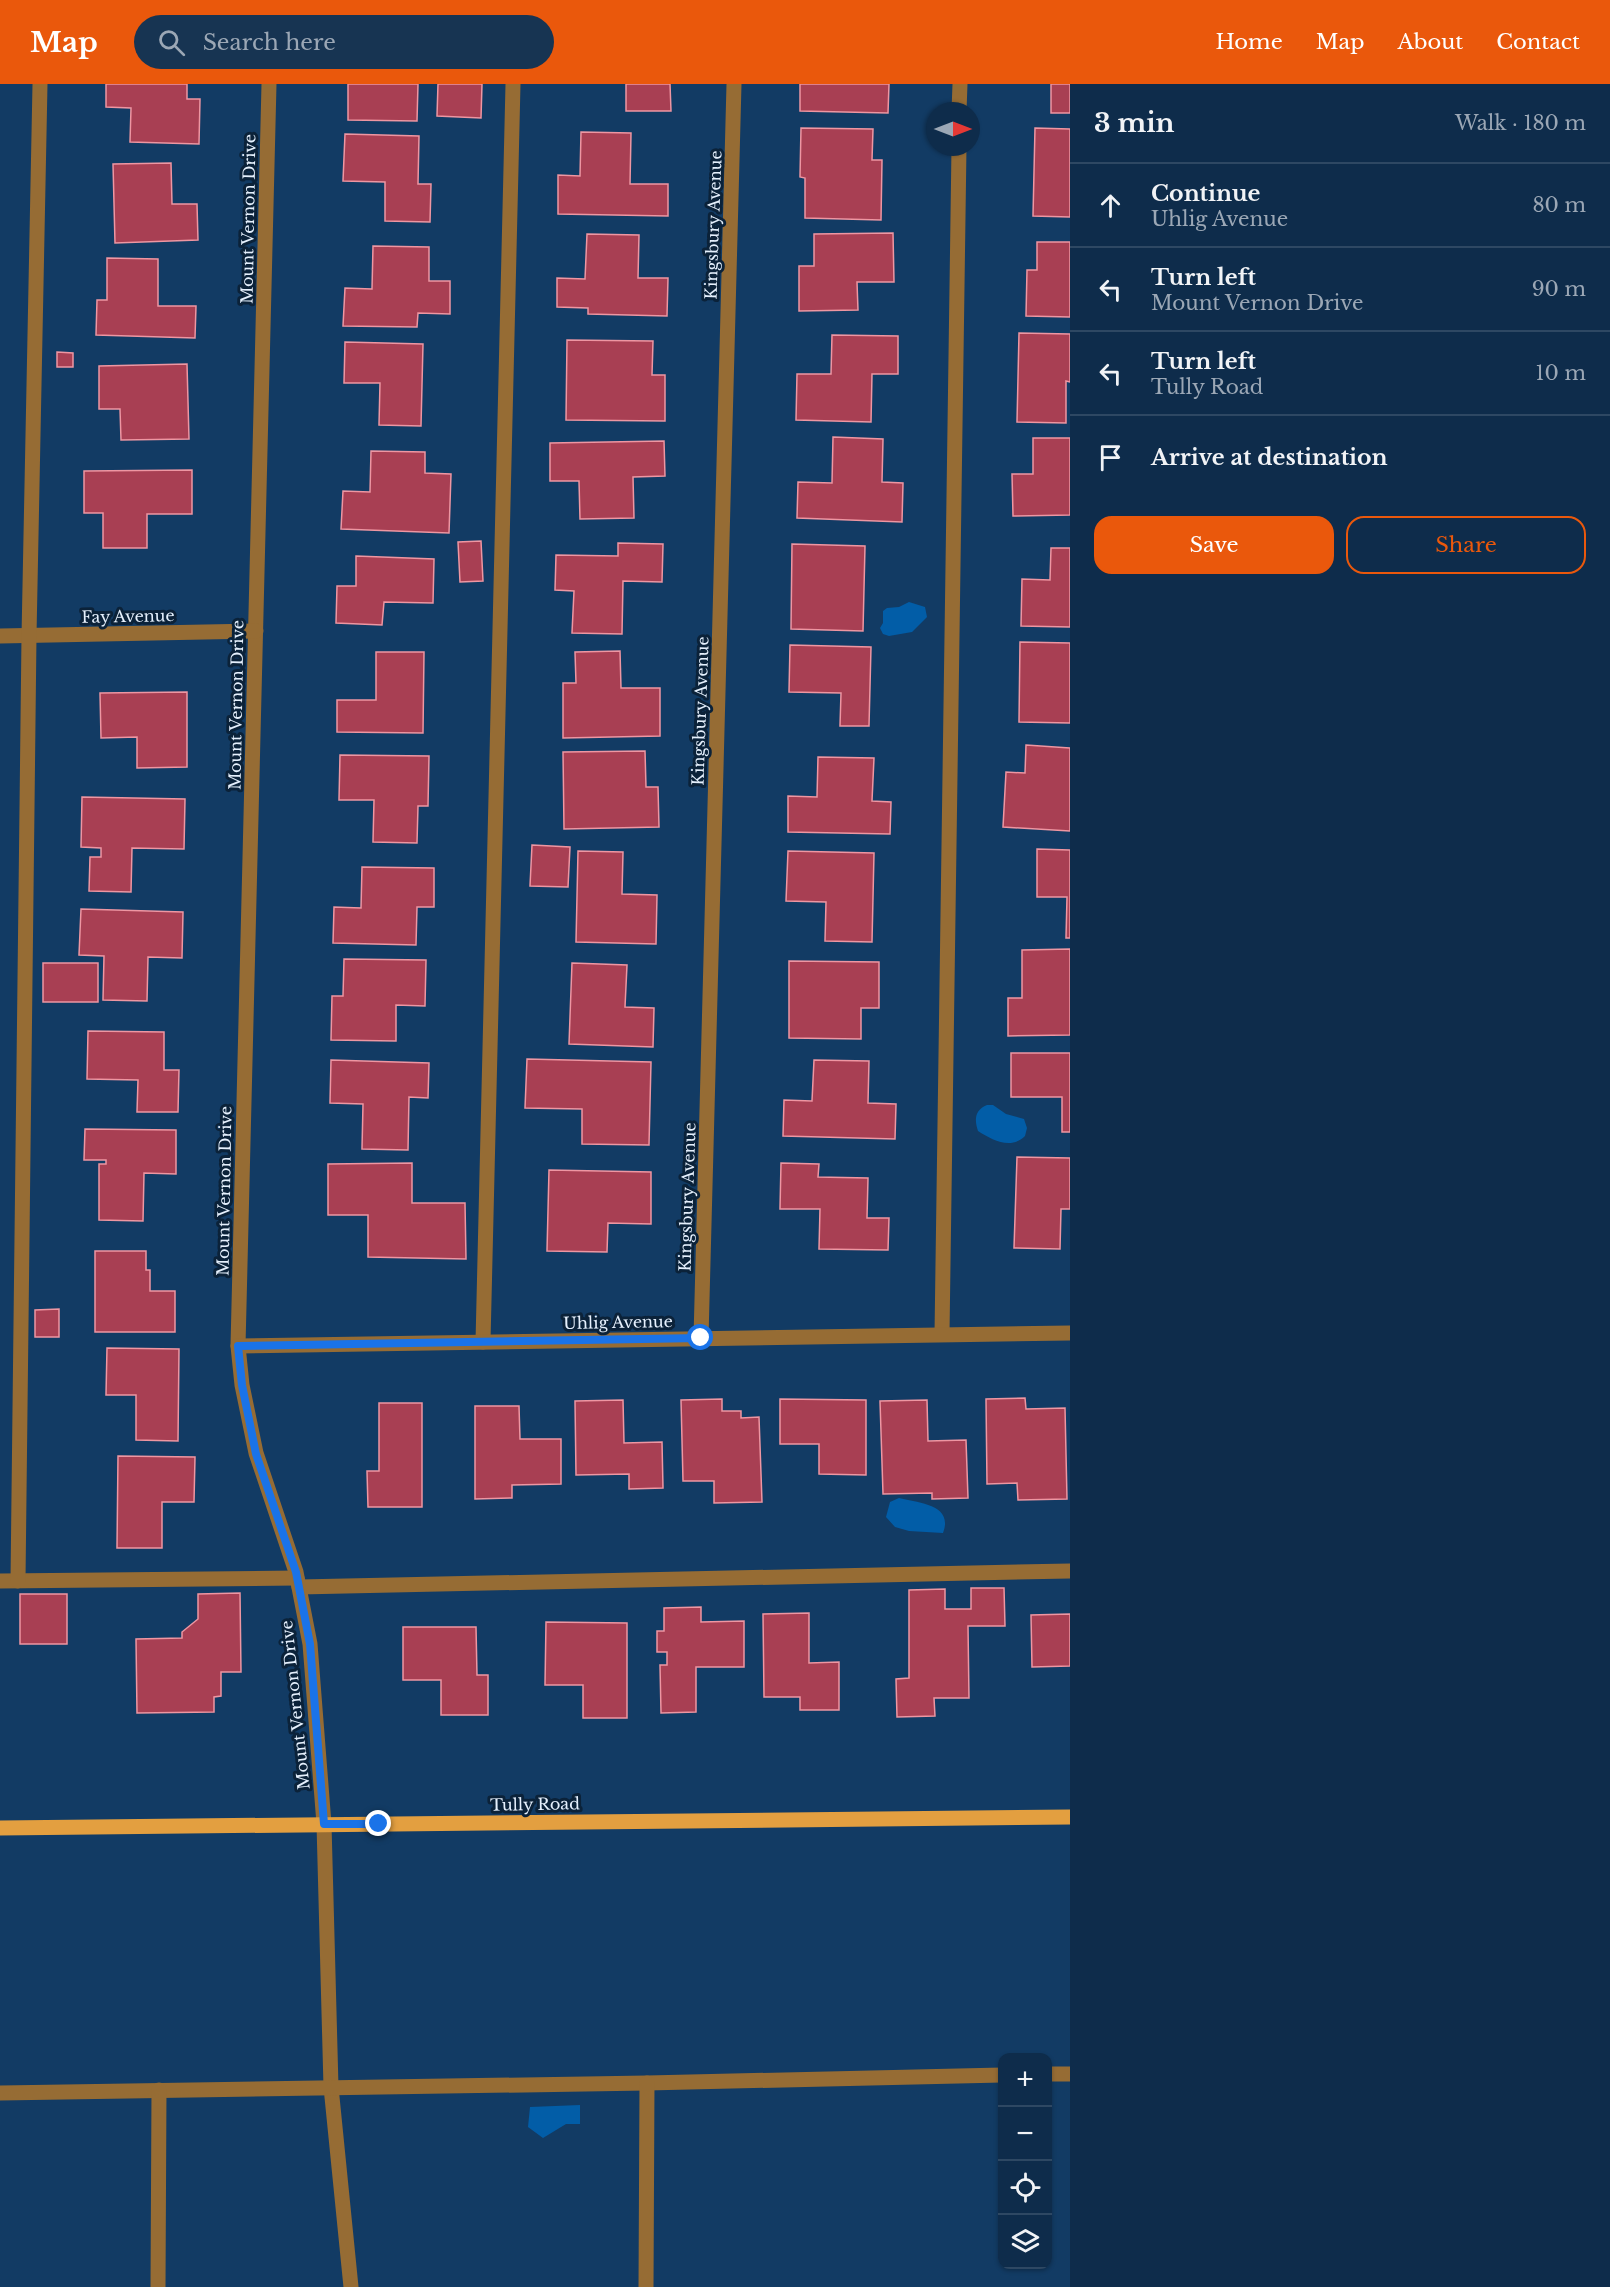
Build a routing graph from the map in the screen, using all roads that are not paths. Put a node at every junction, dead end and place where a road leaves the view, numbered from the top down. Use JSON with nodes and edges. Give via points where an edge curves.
{"nodes":[{"id":1,"x":40,"y":84,"type":"edge"},
{"id":2,"x":269,"y":84,"type":"edge"},
{"id":3,"x":513,"y":84,"type":"edge"},
{"id":4,"x":734,"y":84,"type":"edge"},
{"id":5,"x":960,"y":84,"type":"edge"},
{"id":6,"x":959,"y":102,"type":"edge"},
{"id":7,"x":959,"y":156,"type":"edge"},
{"id":8,"x":256,"y":631,"type":"junction"},
{"id":9,"x":0,"y":636,"type":"edge"},
{"id":10,"x":29,"y":636,"type":"junction"},
{"id":11,"x":1070,"y":1333,"type":"edge"},
{"id":12,"x":942,"y":1334,"type":"junction"},
{"id":13,"x":701,"y":1338,"type":"junction"},
{"id":14,"x":483,"y":1342,"type":"junction"},
{"id":15,"x":238,"y":1346,"type":"junction"},
{"id":16,"x":1070,"y":1571,"type":"edge"},
{"id":17,"x":0,"y":1581,"type":"edge"},
{"id":18,"x":18,"y":1581,"type":"junction"},
{"id":19,"x":298,"y":1582,"type":"junction"},
{"id":20,"x":1070,"y":1817,"type":"edge"},
{"id":21,"x":324,"y":1824,"type":"junction"},
{"id":22,"x":0,"y":1828,"type":"edge"},
{"id":23,"x":1052,"y":2074,"type":"edge"},
{"id":24,"x":1070,"y":2074,"type":"edge"},
{"id":25,"x":998,"y":2075,"type":"edge"},
{"id":26,"x":647,"y":2083,"type":"junction"},
{"id":27,"x":331,"y":2087,"type":"junction"},
{"id":28,"x":159,"y":2090,"type":"junction"},
{"id":29,"x":0,"y":2093,"type":"edge"},
{"id":30,"x":158,"y":2287,"type":"edge"},
{"id":31,"x":351,"y":2287,"type":"edge"},
{"id":32,"x":646,"y":2287,"type":"edge"}],
"edges":[{"from":1,"to":10,"type":"street"},
{"from":2,"to":8,"type":"street","name":"Mount Vernon Drive"},
{"from":3,"to":14,"type":"street"},
{"from":4,"to":13,"type":"street","name":"Kingsbury Avenue"},
{"from":5,"to":6,"type":"street"},
{"from":7,"to":12,"type":"street"},
{"from":8,"to":10,"type":"street","name":"Fay Avenue"},
{"from":8,"to":15,"type":"street","name":"Mount Vernon Drive"},
{"from":9,"to":10,"type":"street","name":"Fay Avenue"},
{"from":10,"to":18,"type":"street"},
{"from":11,"to":12,"type":"street","name":"Uhlig Avenue"},
{"from":12,"to":13,"type":"street","name":"Uhlig Avenue"},
{"from":13,"to":14,"type":"street","name":"Uhlig Avenue"},
{"from":14,"to":15,"type":"street","name":"Uhlig Avenue"},
{"from":15,"to":19,"type":"street","name":"Mount Vernon Drive","via":[[256,1454]]},
{"from":16,"to":19,"type":"street"},
{"from":17,"to":18,"type":"street"},
{"from":18,"to":19,"type":"street"},
{"from":19,"to":21,"type":"street","name":"Mount Vernon Drive","via":[[310,1644]]},
{"from":20,"to":21,"type":"main road","name":"Tully Road"},
{"from":21,"to":22,"type":"main road","name":"Tully Road"},
{"from":21,"to":27,"type":"street","name":"Mount Vernon Drive"},
{"from":23,"to":24,"type":"street"},
{"from":25,"to":26,"type":"street"},
{"from":26,"to":27,"type":"street"},
{"from":26,"to":32,"type":"street"},
{"from":27,"to":28,"type":"street"},
{"from":27,"to":31,"type":"street","name":"Mount Vernon Drive"},
{"from":28,"to":29,"type":"street"},
{"from":28,"to":30,"type":"street"}]}
